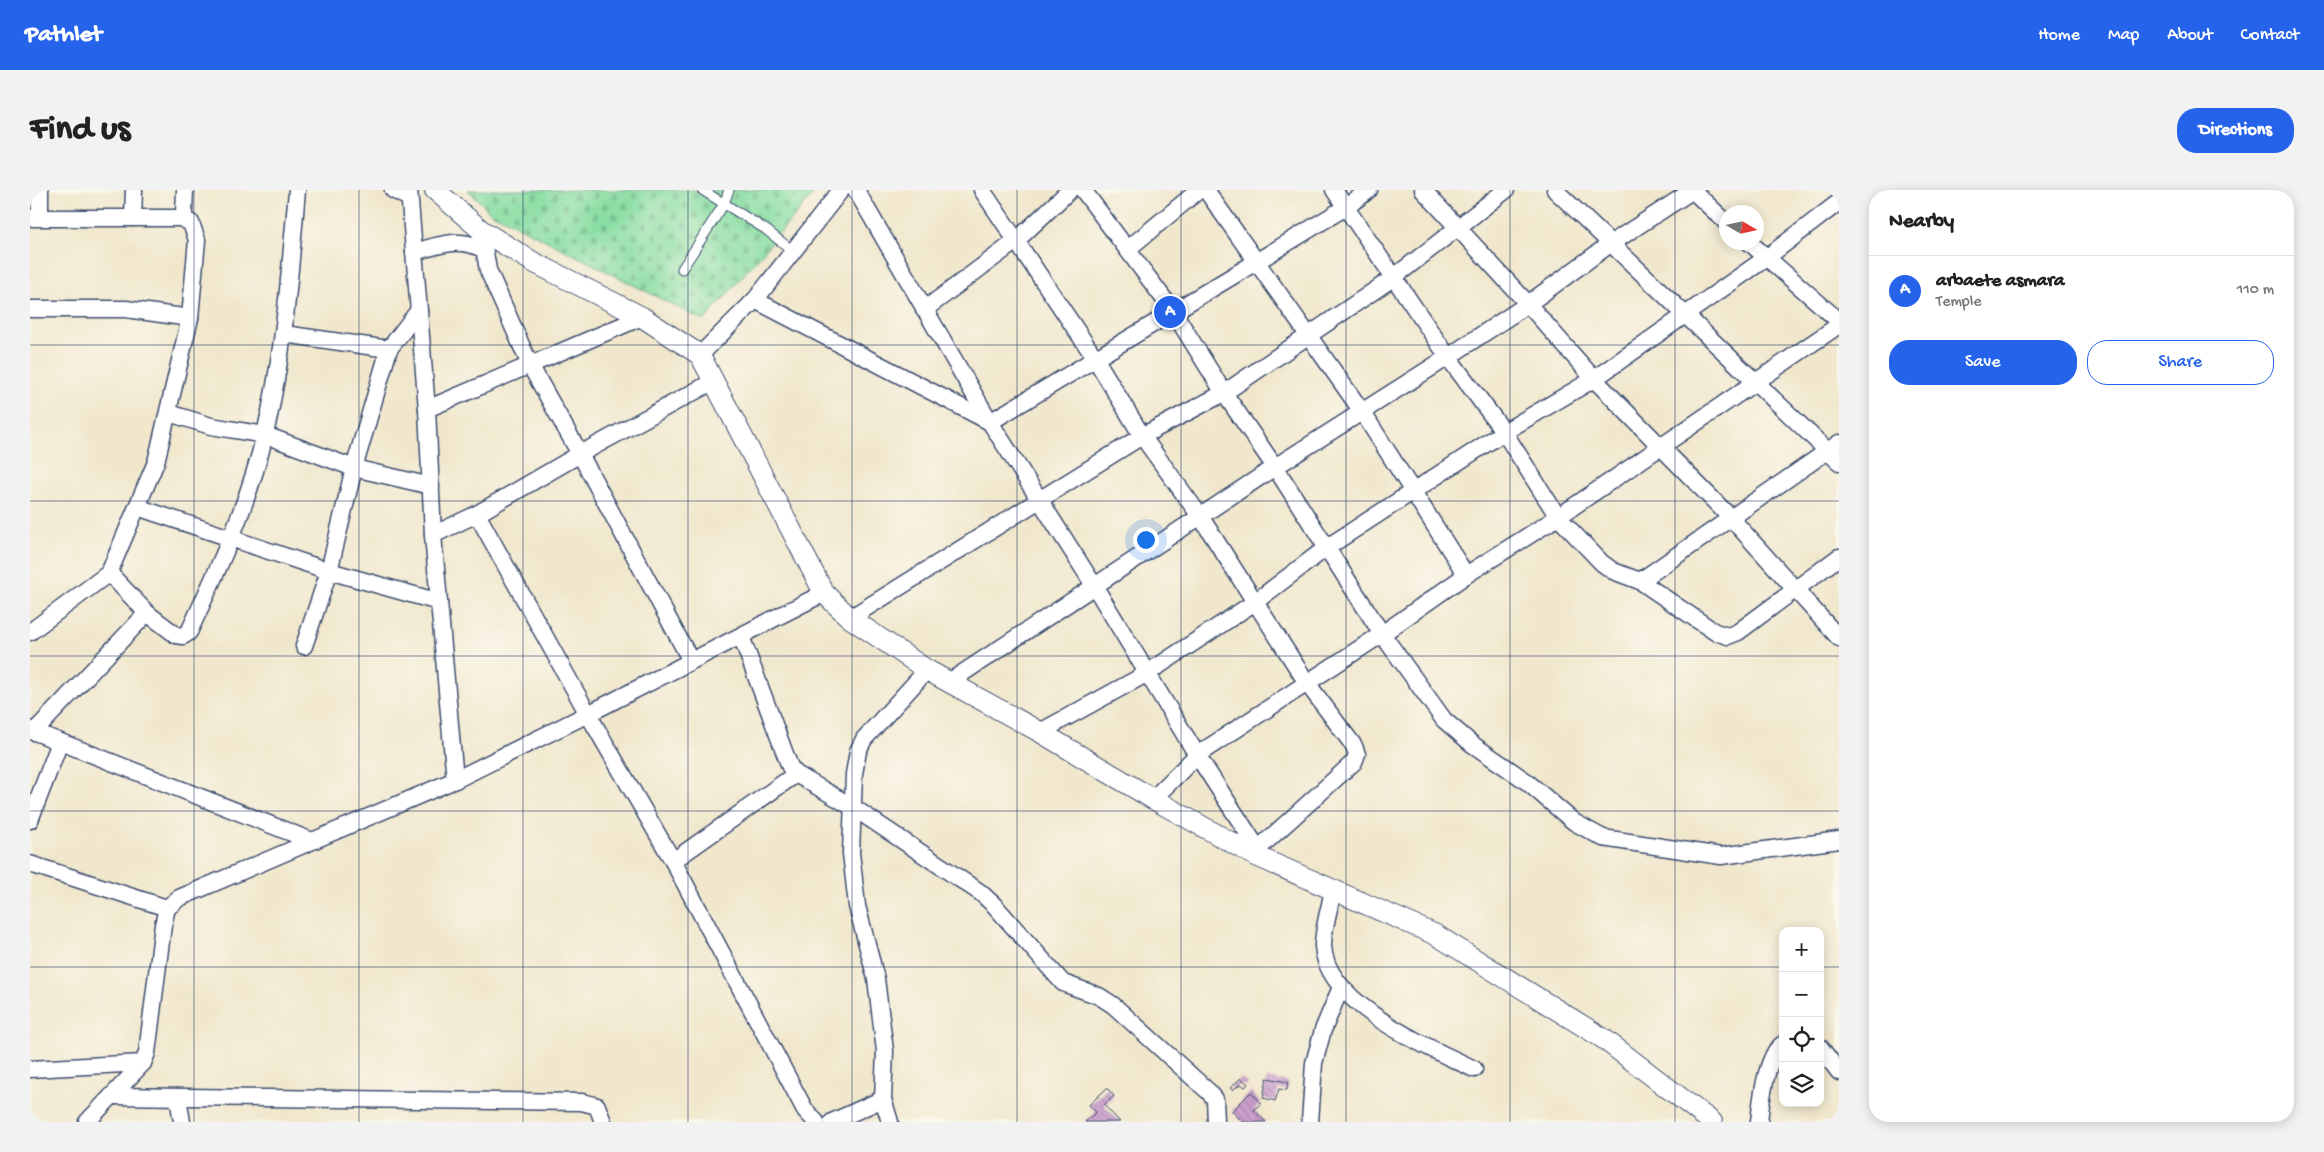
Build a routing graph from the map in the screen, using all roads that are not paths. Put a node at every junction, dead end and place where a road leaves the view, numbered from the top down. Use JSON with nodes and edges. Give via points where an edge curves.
{"nodes":[{"id":1,"x":40,"y":190,"type":"edge"},
{"id":2,"x":134,"y":190,"type":"edge"},
{"id":3,"x":185,"y":190,"type":"edge"},
{"id":4,"x":297,"y":190,"type":"edge"},
{"id":5,"x":393,"y":190,"type":"edge"},
{"id":6,"x":435,"y":190,"type":"edge"},
{"id":7,"x":702,"y":190,"type":"edge"},
{"id":8,"x":729,"y":190,"type":"edge"},
{"id":9,"x":841,"y":190,"type":"edge"},
{"id":10,"x":856,"y":190,"type":"edge"},
{"id":11,"x":982,"y":190,"type":"edge"},
{"id":12,"x":1070,"y":190,"type":"edge"},
{"id":13,"x":1083,"y":190,"type":"edge"},
{"id":14,"x":1199,"y":190,"type":"edge"},
{"id":15,"x":1206,"y":190,"type":"edge"},
{"id":16,"x":1334,"y":190,"type":"edge"},
{"id":17,"x":1369,"y":190,"type":"edge"},
{"id":18,"x":1423,"y":190,"type":"edge"},
{"id":19,"x":1506,"y":190,"type":"edge"},
{"id":20,"x":1555,"y":190,"type":"edge"},
{"id":21,"x":1693,"y":190,"type":"edge"},
{"id":22,"x":409,"y":194,"type":"edge"},
{"id":23,"x":1839,"y":202,"type":"edge"},
{"id":24,"x":724,"y":204,"type":"junction"},
{"id":25,"x":1346,"y":207,"type":"junction"},
{"id":26,"x":1719,"y":215,"type":"edge"},
{"id":27,"x":35,"y":218,"type":"edge"},
{"id":28,"x":133,"y":218,"type":"junction"},
{"id":29,"x":181,"y":218,"type":"junction"},
{"id":30,"x":1457,"y":229,"type":"junction"},
{"id":31,"x":482,"y":240,"type":"junction"},
{"id":32,"x":1016,"y":241,"type":"junction"},
{"id":33,"x":1610,"y":244,"type":"junction"},
{"id":34,"x":1129,"y":248,"type":"junction"},
{"id":35,"x":1758,"y":250,"type":"edge"},
{"id":36,"x":793,"y":251,"type":"junction"},
{"id":37,"x":414,"y":252,"type":"junction"},
{"id":38,"x":1766,"y":258,"type":"junction"},
{"id":39,"x":1256,"y":262,"type":"junction"},
{"id":40,"x":682,"y":269,"type":"dead end"},
{"id":41,"x":1393,"y":278,"type":"junction"},
{"id":42,"x":755,"y":300,"type":"junction"},
{"id":43,"x":1528,"y":304,"type":"junction"},
{"id":44,"x":30,"y":309,"type":"edge"},
{"id":45,"x":419,"y":310,"type":"junction"},
{"id":46,"x":924,"y":310,"type":"junction"},
{"id":47,"x":1173,"y":311,"type":"junction"},
{"id":48,"x":1684,"y":316,"type":"junction"},
{"id":49,"x":642,"y":317,"type":"junction"},
{"id":50,"x":190,"y":318,"type":"junction"},
{"id":51,"x":1839,"y":321,"type":"edge"},
{"id":52,"x":1839,"y":325,"type":"edge"},
{"id":53,"x":284,"y":334,"type":"junction"},
{"id":54,"x":1310,"y":336,"type":"junction"},
{"id":55,"x":389,"y":349,"type":"junction"},
{"id":56,"x":700,"y":355,"type":"junction"},
{"id":57,"x":1448,"y":357,"type":"junction"},
{"id":58,"x":1095,"y":358,"type":"junction"},
{"id":59,"x":530,"y":365,"type":"junction"},
{"id":60,"x":1594,"y":379,"type":"junction"},
{"id":61,"x":714,"y":381,"type":"junction"},
{"id":62,"x":1757,"y":383,"type":"junction"},
{"id":63,"x":1224,"y":393,"type":"junction"},
{"id":64,"x":427,"y":409,"type":"junction"},
{"id":65,"x":169,"y":413,"type":"junction"},
{"id":66,"x":1363,"y":413,"type":"junction"},
{"id":67,"x":990,"y":422,"type":"junction"},
{"id":68,"x":1504,"y":432,"type":"junction"},
{"id":69,"x":265,"y":435,"type":"junction"},
{"id":70,"x":1142,"y":436,"type":"junction"},
{"id":71,"x":1659,"y":448,"type":"junction"},
{"id":72,"x":1835,"y":452,"type":"edge"},
{"id":73,"x":580,"y":454,"type":"junction"},
{"id":74,"x":1274,"y":467,"type":"junction"},
{"id":75,"x":354,"y":468,"type":"junction"},
{"id":76,"x":431,"y":486,"type":"junction"},
{"id":77,"x":1412,"y":494,"type":"junction"},
{"id":78,"x":1039,"y":499,"type":"junction"},
{"id":79,"x":137,"y":507,"type":"junction"},
{"id":80,"x":477,"y":514,"type":"junction"},
{"id":81,"x":1200,"y":516,"type":"junction"},
{"id":82,"x":1558,"y":517,"type":"junction"},
{"id":83,"x":1730,"y":517,"type":"junction"},
{"id":84,"x":433,"y":535,"type":"junction"},
{"id":85,"x":232,"y":539,"type":"junction"},
{"id":86,"x":1326,"y":548,"type":"junction"},
{"id":87,"x":1839,"y":557,"type":"edge"},
{"id":88,"x":329,"y":571,"type":"junction"},
{"id":89,"x":109,"y":573,"type":"junction"},
{"id":90,"x":1466,"y":575,"type":"junction"},
{"id":91,"x":1640,"y":581,"type":"junction"},
{"id":92,"x":1095,"y":587,"type":"junction"},
{"id":93,"x":1795,"y":589,"type":"junction"},
{"id":94,"x":824,"y":593,"type":"junction"},
{"id":95,"x":438,"y":602,"type":"junction"},
{"id":96,"x":1255,"y":602,"type":"junction"},
{"id":97,"x":147,"y":613,"type":"junction"},
{"id":98,"x":850,"y":618,"type":"junction"},
{"id":99,"x":30,"y":632,"type":"edge"},
{"id":100,"x":1382,"y":634,"type":"junction"},
{"id":101,"x":741,"y":636,"type":"junction"},
{"id":102,"x":1839,"y":638,"type":"edge"},
{"id":103,"x":304,"y":646,"type":"dead end"},
{"id":104,"x":691,"y":661,"type":"junction"},
{"id":105,"x":927,"y":670,"type":"junction"},
{"id":106,"x":1146,"y":674,"type":"junction"},
{"id":107,"x":949,"y":682,"type":"junction"},
{"id":108,"x":1307,"y":683,"type":"junction"},
{"id":109,"x":588,"y":714,"type":"junction"},
{"id":110,"x":32,"y":731,"type":"edge"},
{"id":111,"x":1040,"y":732,"type":"junction"},
{"id":112,"x":60,"y":742,"type":"junction"},
{"id":113,"x":1197,"y":755,"type":"junction"},
{"id":114,"x":796,"y":774,"type":"junction"},
{"id":115,"x":455,"y":780,"type":"junction"},
{"id":116,"x":1153,"y":799,"type":"junction"},
{"id":117,"x":854,"y":808,"type":"junction"},
{"id":118,"x":30,"y":820,"type":"edge"},
{"id":119,"x":1839,"y":840,"type":"edge"},
{"id":120,"x":312,"y":841,"type":"junction"},
{"id":121,"x":1256,"y":852,"type":"junction"},
{"id":122,"x":673,"y":861,"type":"junction"},
{"id":123,"x":30,"y":864,"type":"edge"},
{"id":124,"x":1333,"y":890,"type":"junction"},
{"id":125,"x":167,"y":908,"type":"junction"},
{"id":126,"x":1341,"y":987,"type":"junction"},
{"id":127,"x":1779,"y":1049,"type":"edge"},
{"id":128,"x":1824,"y":1052,"type":"edge"},
{"id":129,"x":143,"y":1063,"type":"junction"},
{"id":130,"x":30,"y":1069,"type":"edge"},
{"id":131,"x":1474,"y":1069,"type":"dead end"},
{"id":132,"x":1839,"y":1072,"type":"edge"},
{"id":133,"x":112,"y":1096,"type":"junction"},
{"id":134,"x":178,"y":1098,"type":"junction"},
{"id":135,"x":883,"y":1099,"type":"junction"},
{"id":136,"x":89,"y":1121,"type":"edge"},
{"id":137,"x":182,"y":1122,"type":"edge"},
{"id":138,"x":603,"y":1122,"type":"edge"},
{"id":139,"x":816,"y":1122,"type":"edge"},
{"id":140,"x":832,"y":1122,"type":"edge"},
{"id":141,"x":890,"y":1122,"type":"edge"},
{"id":142,"x":1216,"y":1122,"type":"edge"},
{"id":143,"x":1310,"y":1122,"type":"edge"},
{"id":144,"x":1712,"y":1122,"type":"edge"},
{"id":145,"x":1759,"y":1122,"type":"edge"}],
"edges":[{"from":1,"to":27,"type":"street"},
{"from":2,"to":28,"type":"street"},
{"from":3,"to":29,"type":"street"},
{"from":4,"to":53,"type":"street"},
{"from":5,"to":22,"type":"street"},
{"from":6,"to":31,"type":"street"},
{"from":7,"to":24,"type":"lane"},
{"from":8,"to":24,"type":"lane"},
{"from":9,"to":36,"type":"street"},
{"from":10,"to":46,"type":"street"},
{"from":11,"to":32,"type":"street"},
{"from":12,"to":32,"type":"street"},
{"from":13,"to":34,"type":"street"},
{"from":14,"to":34,"type":"street"},
{"from":15,"to":39,"type":"street"},
{"from":16,"to":25,"type":"street"},
{"from":17,"to":25,"type":"street"},
{"from":18,"to":30,"type":"street"},
{"from":19,"to":30,"type":"street"},
{"from":20,"to":33,"type":"street"},
{"from":21,"to":26,"type":"street"},
{"from":21,"to":33,"type":"street"},
{"from":22,"to":37,"type":"street"},
{"from":23,"to":38,"type":"street"},
{"from":24,"to":36,"type":"lane","via":[[765,228]]},
{"from":24,"to":40,"type":"lane"},
{"from":25,"to":39,"type":"street"},
{"from":25,"to":41,"type":"street"},
{"from":27,"to":28,"type":"street"},
{"from":28,"to":29,"type":"street"},
{"from":29,"to":50,"type":"street","via":[[191,223],[196,240]]},
{"from":30,"to":41,"type":"street"},
{"from":30,"to":43,"type":"street"},
{"from":31,"to":37,"type":"street","via":[[447,243]]},
{"from":31,"to":49,"type":"street"},
{"from":31,"to":59,"type":"street","via":[[488,270]]},
{"from":32,"to":46,"type":"street"},
{"from":32,"to":58,"type":"street"},
{"from":33,"to":43,"type":"street"},
{"from":33,"to":48,"type":"street"},
{"from":34,"to":47,"type":"street"},
{"from":35,"to":38,"type":"street"},
{"from":36,"to":42,"type":"street"},
{"from":37,"to":45,"type":"street"},
{"from":38,"to":48,"type":"street"},
{"from":38,"to":51,"type":"street"},
{"from":39,"to":47,"type":"street"},
{"from":39,"to":54,"type":"street"},
{"from":41,"to":54,"type":"street"},
{"from":41,"to":57,"type":"street"},
{"from":42,"to":56,"type":"street"},
{"from":42,"to":67,"type":"street"},
{"from":43,"to":57,"type":"street"},
{"from":43,"to":60,"type":"street"},
{"from":44,"to":50,"type":"street","via":[[126,309]]},
{"from":45,"to":55,"type":"street"},
{"from":45,"to":64,"type":"street"},
{"from":46,"to":67,"type":"street"},
{"from":47,"to":58,"type":"street"},
{"from":47,"to":63,"type":"street"},
{"from":48,"to":60,"type":"street"},
{"from":48,"to":62,"type":"street"},
{"from":49,"to":56,"type":"street"},
{"from":49,"to":59,"type":"street"},
{"from":50,"to":65,"type":"street"},
{"from":52,"to":62,"type":"street"},
{"from":53,"to":55,"type":"street"},
{"from":53,"to":69,"type":"street"},
{"from":54,"to":63,"type":"street"},
{"from":54,"to":66,"type":"street"},
{"from":55,"to":75,"type":"street"},
{"from":56,"to":61,"type":"street"},
{"from":57,"to":66,"type":"street"},
{"from":57,"to":68,"type":"street"},
{"from":58,"to":67,"type":"street"},
{"from":58,"to":70,"type":"street"},
{"from":59,"to":64,"type":"street"},
{"from":59,"to":73,"type":"street"},
{"from":60,"to":68,"type":"street"},
{"from":60,"to":71,"type":"street"},
{"from":61,"to":73,"type":"street"},
{"from":61,"to":94,"type":"street"},
{"from":62,"to":71,"type":"street"},
{"from":62,"to":72,"type":"street"},
{"from":63,"to":70,"type":"street"},
{"from":63,"to":74,"type":"street"},
{"from":64,"to":76,"type":"street"},
{"from":65,"to":69,"type":"street","via":[[211,426]]},
{"from":65,"to":79,"type":"street","via":[[156,462]]},
{"from":66,"to":74,"type":"street"},
{"from":66,"to":77,"type":"street"},
{"from":67,"to":78,"type":"street"},
{"from":68,"to":77,"type":"street"},
{"from":68,"to":82,"type":"street"},
{"from":69,"to":75,"type":"street"},
{"from":69,"to":85,"type":"street"},
{"from":70,"to":78,"type":"street"},
{"from":70,"to":81,"type":"street"},
{"from":71,"to":82,"type":"street"},
{"from":71,"to":83,"type":"street"},
{"from":72,"to":83,"type":"street"},
{"from":73,"to":80,"type":"street"},
{"from":73,"to":104,"type":"street"},
{"from":74,"to":81,"type":"street"},
{"from":74,"to":86,"type":"street"},
{"from":75,"to":76,"type":"street"},
{"from":75,"to":88,"type":"street"},
{"from":76,"to":84,"type":"street"},
{"from":77,"to":86,"type":"street"},
{"from":77,"to":90,"type":"street"},
{"from":78,"to":92,"type":"street"},
{"from":78,"to":98,"type":"street"},
{"from":79,"to":85,"type":"street"},
{"from":79,"to":89,"type":"street"},
{"from":80,"to":84,"type":"street"},
{"from":80,"to":109,"type":"street"},
{"from":81,"to":92,"type":"street"},
{"from":81,"to":96,"type":"street"},
{"from":82,"to":90,"type":"street"},
{"from":82,"to":91,"type":"street","via":[[1602,563]]},
{"from":83,"to":91,"type":"street"},
{"from":83,"to":93,"type":"street"},
{"from":84,"to":95,"type":"street"},
{"from":85,"to":88,"type":"street"},
{"from":85,"to":97,"type":"street","via":[[189,632],[184,636],[176,635]]},
{"from":86,"to":96,"type":"street"},
{"from":86,"to":100,"type":"street"},
{"from":87,"to":93,"type":"street"},
{"from":88,"to":95,"type":"street"},
{"from":88,"to":103,"type":"street"},
{"from":89,"to":97,"type":"street"},
{"from":89,"to":99,"type":"street"},
{"from":90,"to":100,"type":"street"},
{"from":91,"to":93,"type":"street","via":[[1715,632],[1728,636]]},
{"from":92,"to":106,"type":"street"},
{"from":92,"to":107,"type":"street"},
{"from":93,"to":102,"type":"street"},
{"from":94,"to":98,"type":"street"},
{"from":94,"to":101,"type":"street"},
{"from":95,"to":115,"type":"street"},
{"from":96,"to":106,"type":"street"},
{"from":96,"to":108,"type":"street"},
{"from":97,"to":110,"type":"street"},
{"from":98,"to":105,"type":"street"},
{"from":100,"to":108,"type":"street"},
{"from":100,"to":119,"type":"street","via":[[1444,720],[1472,744],[1526,781],[1574,822],[1603,838],[1721,856]]},
{"from":101,"to":104,"type":"street"},
{"from":101,"to":114,"type":"street","via":[[790,767]]},
{"from":104,"to":109,"type":"street"},
{"from":105,"to":107,"type":"street"},
{"from":105,"to":117,"type":"street","via":[[864,738],[854,774]]},
{"from":106,"to":111,"type":"street"},
{"from":106,"to":113,"type":"street"},
{"from":107,"to":111,"type":"street"},
{"from":108,"to":113,"type":"street"},
{"from":108,"to":121,"type":"street","via":[[1354,746],[1354,762]]},
{"from":109,"to":115,"type":"street"},
{"from":109,"to":122,"type":"street"},
{"from":110,"to":112,"type":"street"},
{"from":111,"to":116,"type":"street"},
{"from":112,"to":118,"type":"street"},
{"from":112,"to":120,"type":"street"},
{"from":113,"to":116,"type":"street"},
{"from":113,"to":121,"type":"street"},
{"from":114,"to":117,"type":"street"},
{"from":114,"to":122,"type":"street"},
{"from":115,"to":120,"type":"street"},
{"from":116,"to":121,"type":"street"},
{"from":117,"to":135,"type":"street","via":[[851,853],[857,906],[876,979],[884,1051]]},
{"from":117,"to":142,"type":"street","via":[[981,893],[1063,983],[1114,1005],[1209,1092],[1215,1099]]},
{"from":120,"to":125,"type":"street","via":[[179,898]]},
{"from":121,"to":124,"type":"street"},
{"from":122,"to":139,"type":"street","via":[[805,1110]]},
{"from":123,"to":125,"type":"street"},
{"from":124,"to":126,"type":"street","via":[[1323,946],[1328,964]]},
{"from":124,"to":144,"type":"street","via":[[1436,935],[1604,1040]]},
{"from":125,"to":129,"type":"street"},
{"from":126,"to":131,"type":"street","via":[[1362,1007],[1402,1033]]},
{"from":126,"to":143,"type":"street","via":[[1323,1030],[1314,1063]]},
{"from":127,"to":145,"type":"street","via":[[1772,1058]]},
{"from":128,"to":132,"type":"street"},
{"from":129,"to":130,"type":"street"},
{"from":129,"to":133,"type":"street"},
{"from":133,"to":134,"type":"street"},
{"from":133,"to":136,"type":"street"},
{"from":134,"to":137,"type":"street"},
{"from":134,"to":138,"type":"street","via":[[582,1102],[597,1106]]},
{"from":135,"to":140,"type":"street"},
{"from":135,"to":141,"type":"street"}]}
